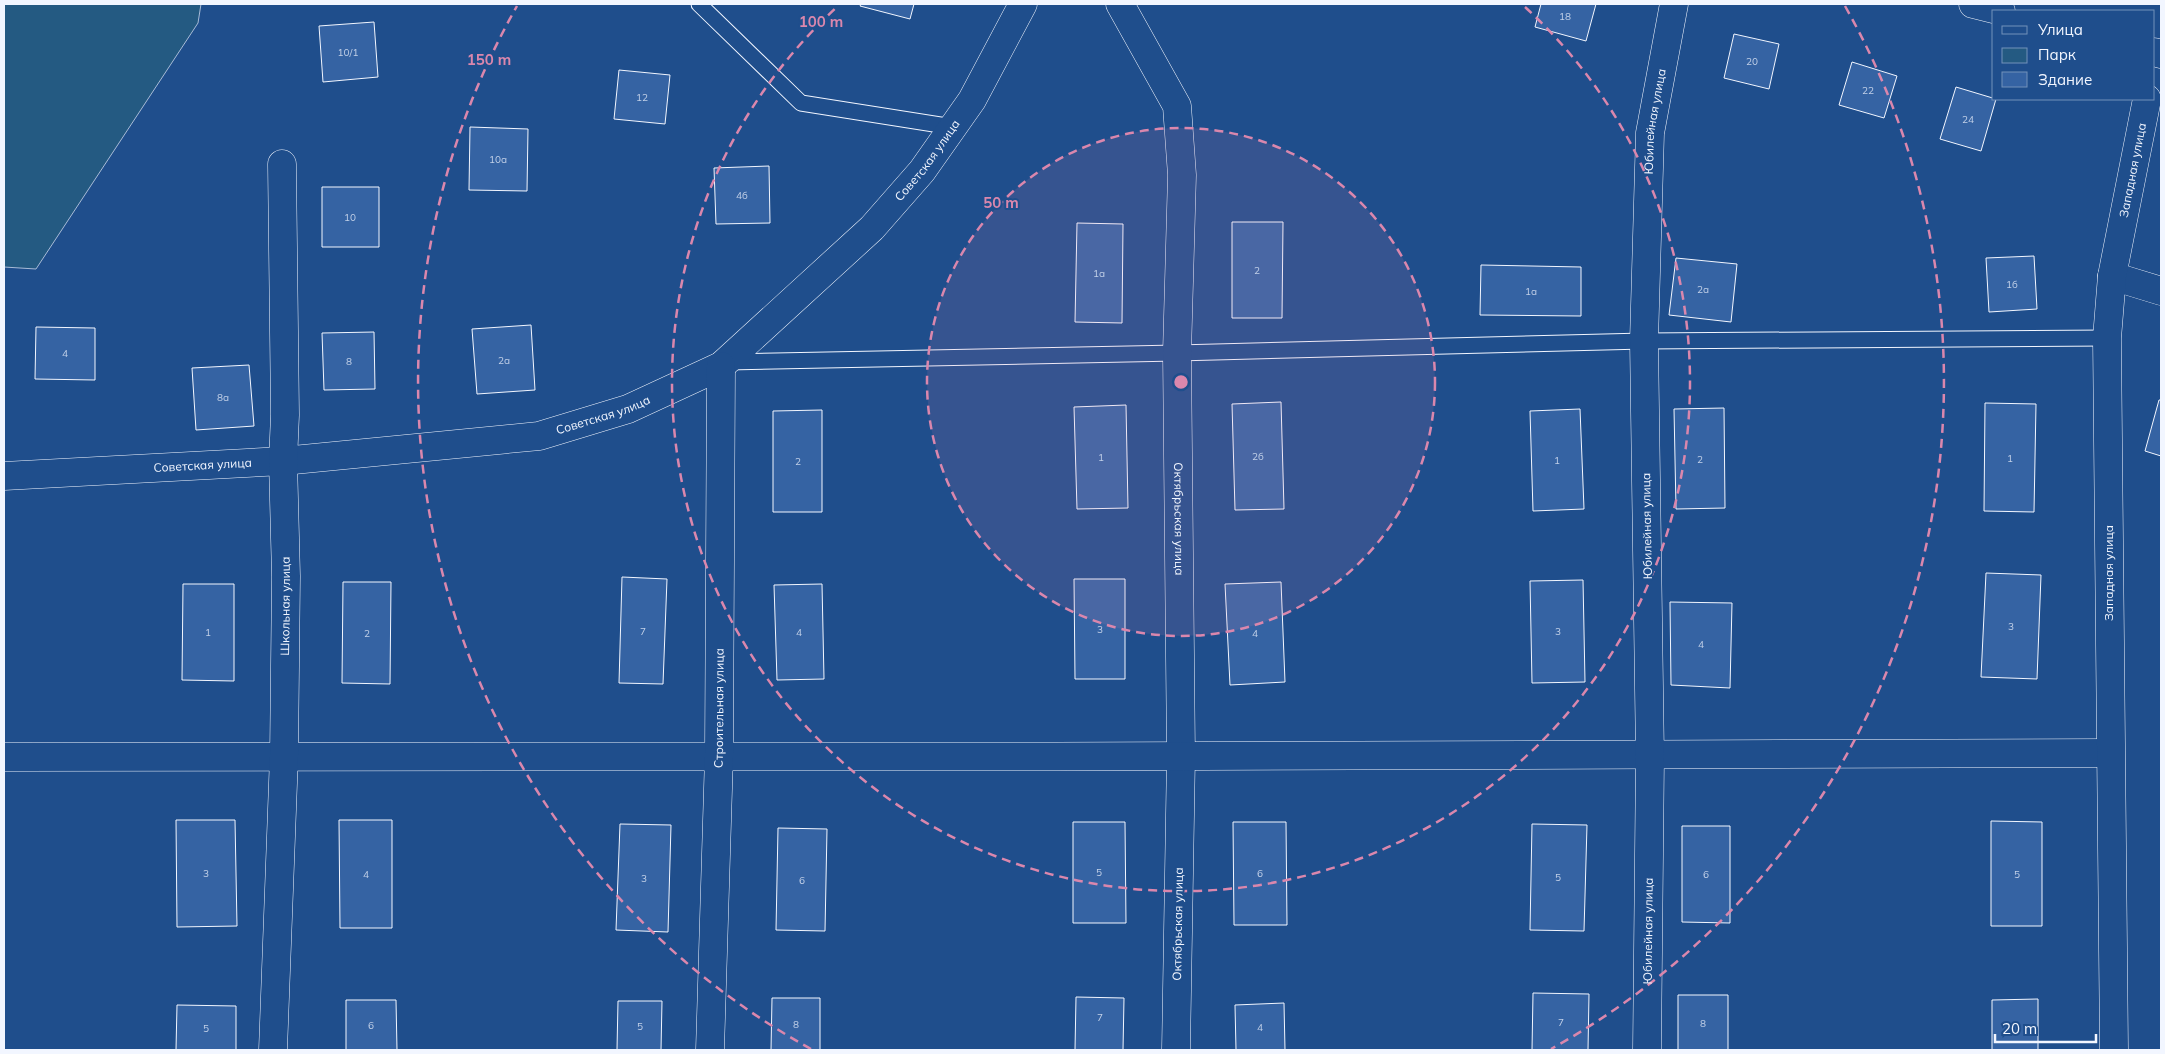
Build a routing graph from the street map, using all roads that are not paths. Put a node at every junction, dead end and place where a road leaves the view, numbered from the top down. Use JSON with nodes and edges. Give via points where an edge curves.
{"nodes":[{"id":1,"x":699,"y":4,"type":"edge"},
{"id":2,"x":1023,"y":4,"type":"edge"},
{"id":3,"x":1120,"y":4,"type":"edge"},
{"id":4,"x":1674,"y":4,"type":"edge"},
{"id":5,"x":1973,"y":4,"type":"edge"},
{"id":6,"x":1997,"y":10,"type":"edge"},
{"id":7,"x":2147,"y":100,"type":"edge"},
{"id":8,"x":953,"y":127,"type":"junction"},
{"id":9,"x":282,"y":164,"type":"dead end"},
{"id":10,"x":2112,"y":276,"type":"junction"},
{"id":11,"x":2161,"y":291,"type":"edge"},
{"id":12,"x":2107,"y":338,"type":"junction"},
{"id":13,"x":1644,"y":341,"type":"junction"},
{"id":14,"x":1177,"y":353,"type":"junction"},
{"id":15,"x":724,"y":364,"type":"junction"},
{"id":16,"x":283,"y":461,"type":"junction"},
{"id":17,"x":4,"y":476,"type":"edge"},
{"id":18,"x":2110,"y":753,"type":"junction"},
{"id":19,"x":284,"y":756,"type":"junction"},
{"id":20,"x":719,"y":756,"type":"junction"},
{"id":21,"x":1180,"y":756,"type":"junction"},
{"id":22,"x":4,"y":757,"type":"edge"},
{"id":23,"x":1650,"y":757,"type":"junction"},
{"id":24,"x":274,"y":1050,"type":"edge"},
{"id":25,"x":710,"y":1050,"type":"edge"},
{"id":26,"x":1176,"y":1050,"type":"edge"},
{"id":27,"x":1647,"y":1050,"type":"edge"},
{"id":28,"x":2114,"y":1050,"type":"edge"}],
"edges":[{"from":1,"to":8,"type":"lane","via":[[801,103]]},
{"from":2,"to":8,"type":"street","name":"Советская улица","via":[[972,100]]},
{"from":3,"to":14,"type":"street","name":"Октябрьская улица","via":[[1177,106],[1182,175]]},
{"from":4,"to":13,"type":"street","name":"Юбилейная улица","via":[[1650,133]]},
{"from":5,"to":6,"type":"street"},
{"from":7,"to":10,"type":"street","name":"Западная улица"},
{"from":8,"to":15,"type":"street","name":"Советская улица","via":[[922,171],[872,228]]},
{"from":9,"to":16,"type":"street","name":"Школьная улица"},
{"from":10,"to":11,"type":"street"},
{"from":10,"to":12,"type":"street","name":"Западная улица"},
{"from":12,"to":13,"type":"lane"},
{"from":12,"to":18,"type":"street","name":"Западная улица"},
{"from":13,"to":14,"type":"lane"},
{"from":13,"to":23,"type":"street","name":"Юбилейная улица"},
{"from":14,"to":15,"type":"lane"},
{"from":14,"to":21,"type":"street","name":"Октябрьская улица"},
{"from":15,"to":16,"type":"street","name":"Советская улица","via":[[628,409],[539,436]]},
{"from":15,"to":20,"type":"street","name":"Строительная улица"},
{"from":16,"to":17,"type":"street","name":"Советская улица"},
{"from":16,"to":19,"type":"street","name":"Школьная улица","via":[[286,576]]},
{"from":18,"to":23,"type":"street"},
{"from":18,"to":28,"type":"street","name":"Западная улица"},
{"from":19,"to":20,"type":"street"},
{"from":19,"to":22,"type":"street"},
{"from":19,"to":24,"type":"street","name":"Школьная улица"},
{"from":20,"to":21,"type":"street"},
{"from":20,"to":25,"type":"street","name":"Строительная улица"},
{"from":21,"to":23,"type":"street"},
{"from":21,"to":26,"type":"street","name":"Октябрьская улица"},
{"from":23,"to":27,"type":"street","name":"Юбилейная улица"}]}
